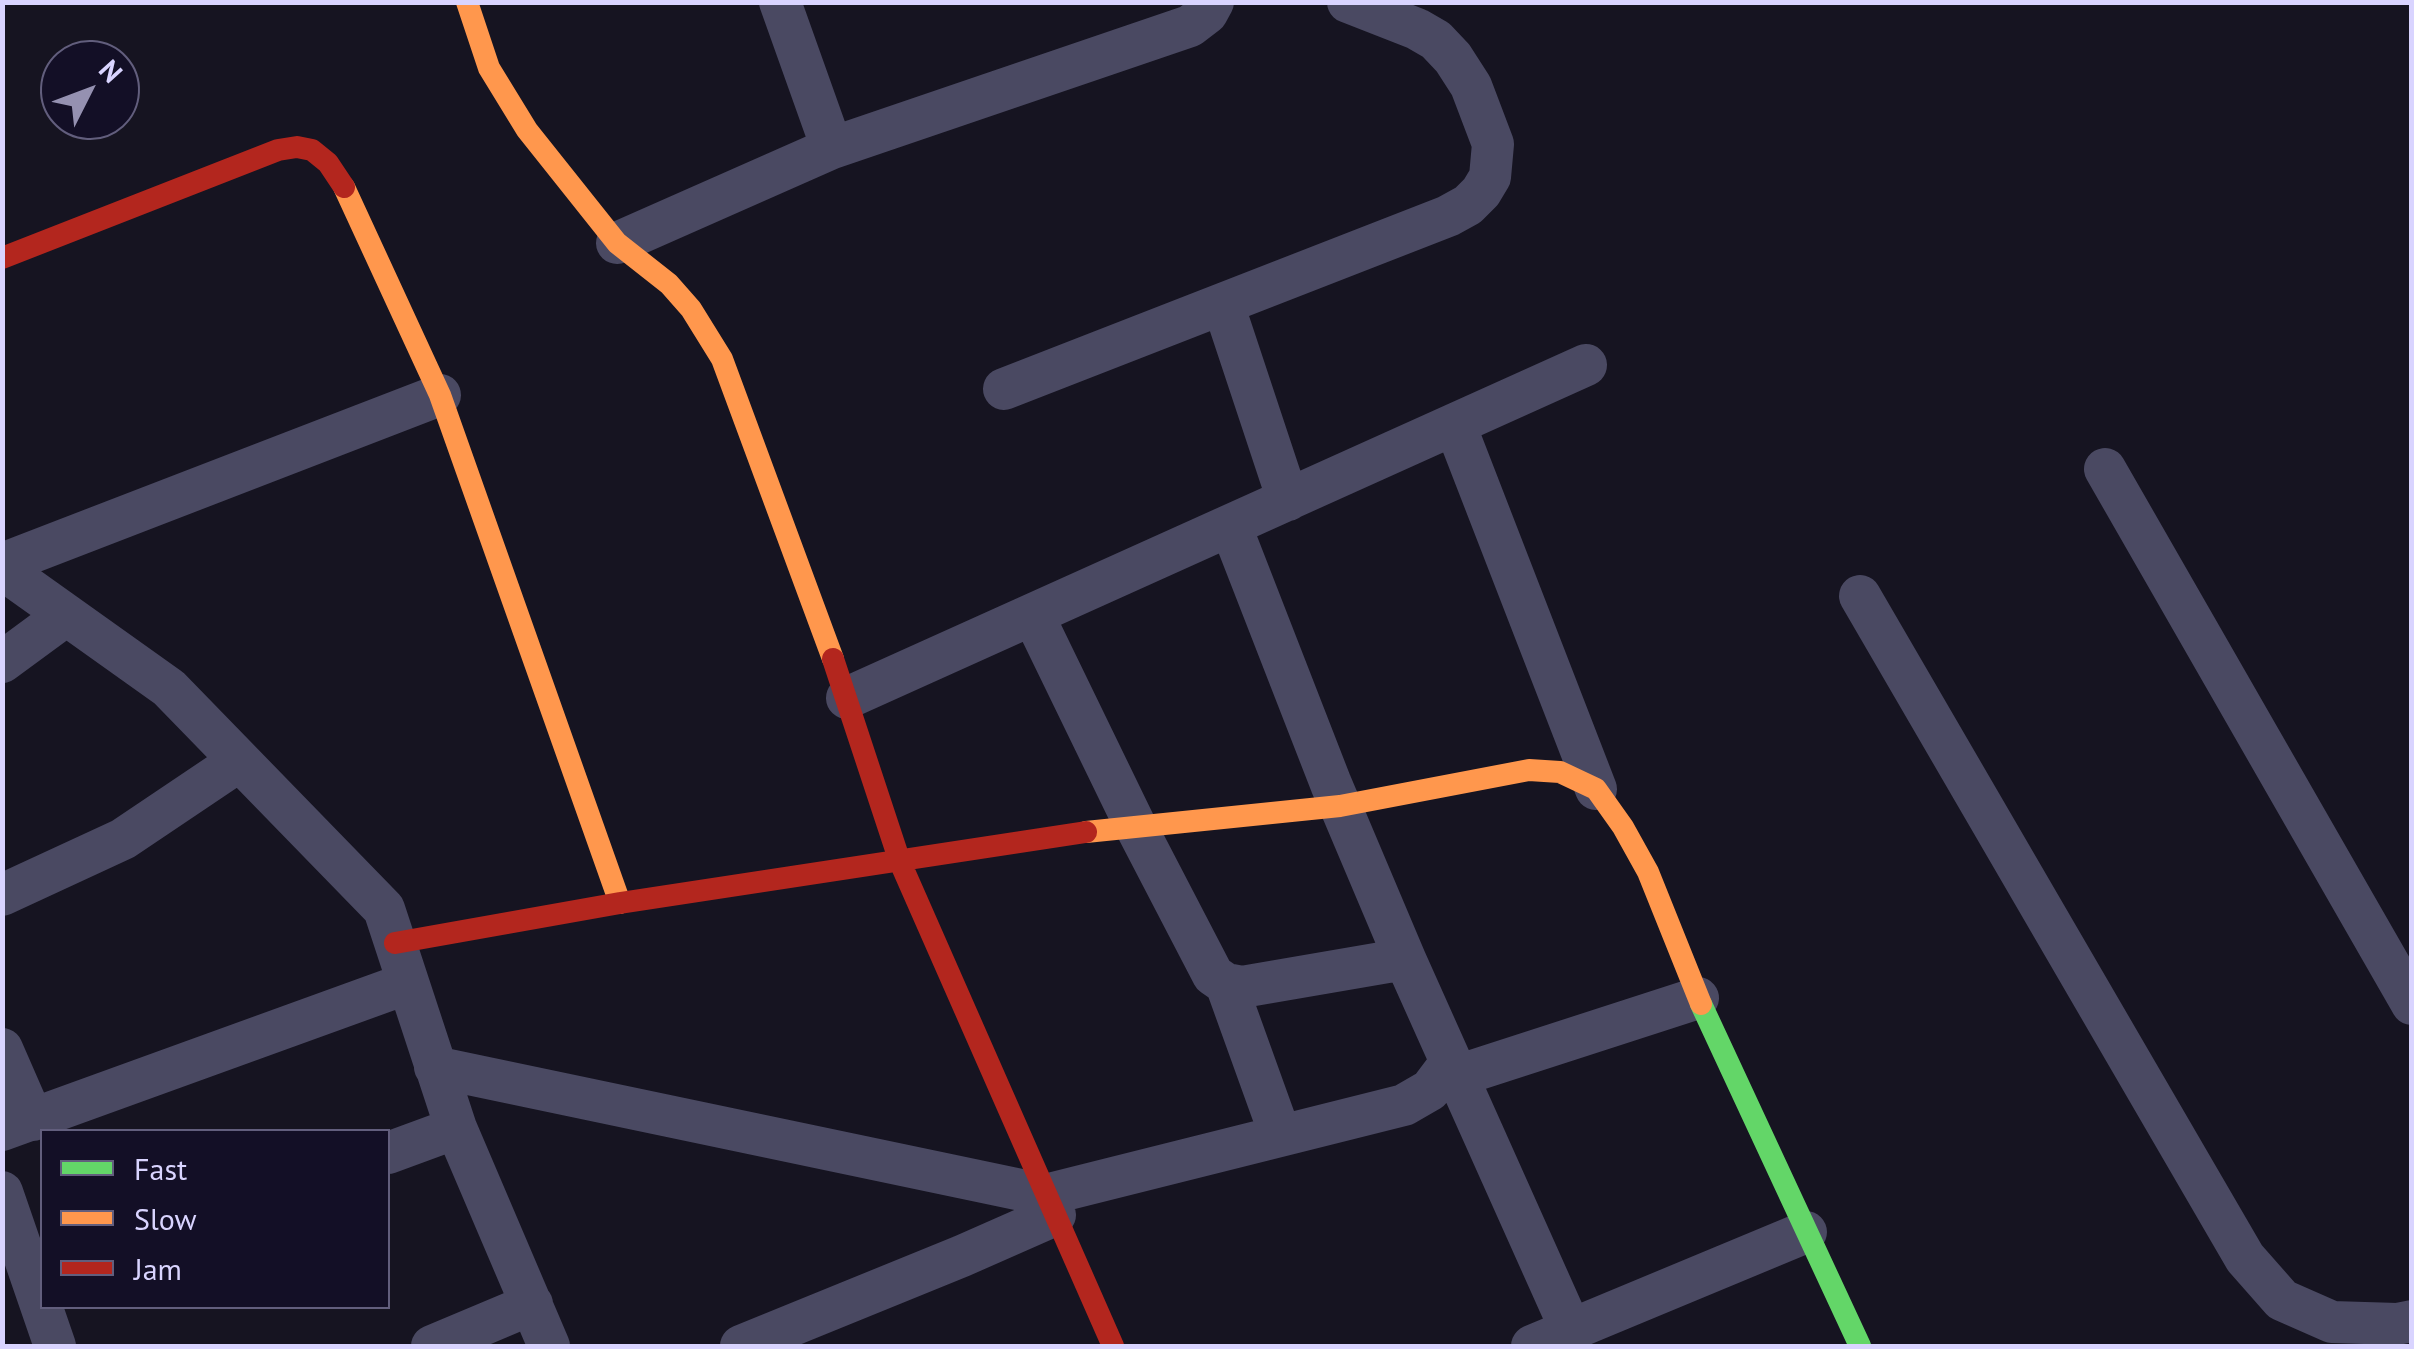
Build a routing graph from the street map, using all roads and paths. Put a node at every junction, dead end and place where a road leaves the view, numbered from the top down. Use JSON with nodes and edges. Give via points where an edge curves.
{"nodes":[{"id":1,"x":466,"y":2,"type":"edge"},
{"id":2,"x":780,"y":2,"type":"edge"},
{"id":3,"x":1212,"y":2,"type":"edge"},
{"id":4,"x":1348,"y":2,"type":"edge"},
{"id":5,"x":832,"y":148,"type":"junction"},
{"id":6,"x":617,"y":243,"type":"junction"},
{"id":7,"x":2,"y":258,"type":"edge"},
{"id":8,"x":1223,"y":304,"type":"junction"},
{"id":9,"x":1586,"y":365,"type":"dead end"},
{"id":10,"x":1004,"y":389,"type":"dead end"},
{"id":11,"x":440,"y":395,"type":"junction"},
{"id":12,"x":1455,"y":424,"type":"junction"},
{"id":13,"x":2106,"y":469,"type":"dead end"},
{"id":14,"x":1288,"y":500,"type":"junction"},
{"id":15,"x":1231,"y":527,"type":"junction"},
{"id":16,"x":2,"y":566,"type":"edge"},
{"id":17,"x":1860,"y":596,"type":"dead end"},
{"id":18,"x":66,"y":615,"type":"junction"},
{"id":19,"x":1032,"y":615,"type":"junction"},
{"id":20,"x":2,"y":662,"type":"edge"},
{"id":21,"x":847,"y":698,"type":"junction"},
{"id":22,"x":240,"y":760,"type":"junction"},
{"id":23,"x":1596,"y":789,"type":"junction"},
{"id":24,"x":1340,"y":806,"type":"junction"},
{"id":25,"x":1134,"y":825,"type":"junction"},
{"id":26,"x":900,"y":862,"type":"junction"},
{"id":27,"x":2,"y":895,"type":"edge"},
{"id":28,"x":620,"y":903,"type":"junction"},
{"id":29,"x":1405,"y":959,"type":"junction"},
{"id":30,"x":402,"y":963,"type":"junction"},
{"id":31,"x":2405,"y":977,"type":"edge"},
{"id":32,"x":1226,"y":984,"type":"junction"},
{"id":33,"x":1698,"y":998,"type":"junction"},
{"id":34,"x":2,"y":1050,"type":"edge"},
{"id":35,"x":435,"y":1067,"type":"junction"},
{"id":36,"x":1454,"y":1069,"type":"junction"},
{"id":37,"x":18,"y":1125,"type":"edge"},
{"id":38,"x":456,"y":1128,"type":"junction"},
{"id":39,"x":1280,"y":1134,"type":"junction"},
{"id":40,"x":390,"y":1152,"type":"edge"},
{"id":41,"x":2,"y":1192,"type":"edge"},
{"id":42,"x":1050,"y":1205,"type":"junction"},
{"id":43,"x":1806,"y":1232,"type":"junction"},
{"id":44,"x":38,"y":1283,"type":"edge"},
{"id":45,"x":532,"y":1304,"type":"junction"},
{"id":46,"x":45,"y":1309,"type":"edge"},
{"id":47,"x":2412,"y":1321,"type":"edge"},
{"id":48,"x":1571,"y":1330,"type":"junction"},
{"id":49,"x":55,"y":1346,"type":"edge"},
{"id":50,"x":432,"y":1346,"type":"edge"},
{"id":51,"x":549,"y":1346,"type":"edge"},
{"id":52,"x":741,"y":1346,"type":"edge"},
{"id":53,"x":1113,"y":1346,"type":"edge"},
{"id":54,"x":1532,"y":1346,"type":"edge"},
{"id":55,"x":1860,"y":1346,"type":"edge"}],
"edges":[{"from":1,"to":6,"type":"street","via":[[489,68],[527,130]]},
{"from":2,"to":5,"type":"street"},
{"from":3,"to":5,"type":"street","via":[[1190,26]]},
{"from":4,"to":8,"type":"street","via":[[1436,40],[1453,58],[1493,144],[1490,177],[1468,206],[1448,216]]},
{"from":5,"to":6,"type":"street"},
{"from":6,"to":21,"type":"street","via":[[669,284],[722,360]]},
{"from":7,"to":11,"type":"street","via":[[278,150],[312,150],[340,178]]},
{"from":8,"to":10,"type":"street"},
{"from":8,"to":14,"type":"street"},
{"from":9,"to":12,"type":"street"},
{"from":11,"to":16,"type":"street"},
{"from":11,"to":28,"type":"street"},
{"from":12,"to":14,"type":"street"},
{"from":12,"to":23,"type":"street"},
{"from":13,"to":31,"type":"street"},
{"from":14,"to":15,"type":"street"},
{"from":15,"to":19,"type":"street"},
{"from":15,"to":24,"type":"street"},
{"from":16,"to":18,"type":"street"},
{"from":17,"to":47,"type":"street","via":[[2245,1258],[2282,1300],[2332,1322]]},
{"from":18,"to":20,"type":"street"},
{"from":18,"to":22,"type":"street","via":[[169,688]]},
{"from":19,"to":21,"type":"street"},
{"from":19,"to":25,"type":"street"},
{"from":21,"to":26,"type":"street"},
{"from":22,"to":27,"type":"street","via":[[123,839]]},
{"from":22,"to":30,"type":"street","via":[[384,909]]},
{"from":23,"to":24,"type":"street","via":[[1560,772],[1529,770]]},
{"from":23,"to":33,"type":"street","via":[[1648,872]]},
{"from":24,"to":25,"type":"street"},
{"from":24,"to":29,"type":"street"},
{"from":25,"to":26,"type":"street"},
{"from":25,"to":32,"type":"street","via":[[1202,960]]},
{"from":26,"to":28,"type":"street"},
{"from":26,"to":42,"type":"street"},
{"from":28,"to":30,"type":"street"},
{"from":29,"to":32,"type":"street","via":[[1265,984]]},
{"from":29,"to":36,"type":"street"},
{"from":30,"to":35,"type":"street"},
{"from":30,"to":37,"type":"street"},
{"from":32,"to":39,"type":"street"},
{"from":33,"to":36,"type":"street"},
{"from":33,"to":43,"type":"street"},
{"from":34,"to":37,"type":"street"},
{"from":35,"to":38,"type":"street"},
{"from":35,"to":42,"type":"street"},
{"from":36,"to":39,"type":"street","via":[[1416,1100]]},
{"from":36,"to":48,"type":"street"},
{"from":38,"to":40,"type":"street"},
{"from":38,"to":45,"type":"street"},
{"from":39,"to":42,"type":"street"},
{"from":41,"to":44,"type":"street"},
{"from":42,"to":52,"type":"street","via":[[932,1269]]},
{"from":42,"to":53,"type":"street"},
{"from":43,"to":48,"type":"street"},
{"from":43,"to":55,"type":"street"},
{"from":45,"to":50,"type":"street"},
{"from":45,"to":51,"type":"street"},
{"from":46,"to":49,"type":"street"},
{"from":48,"to":54,"type":"street"}]}
